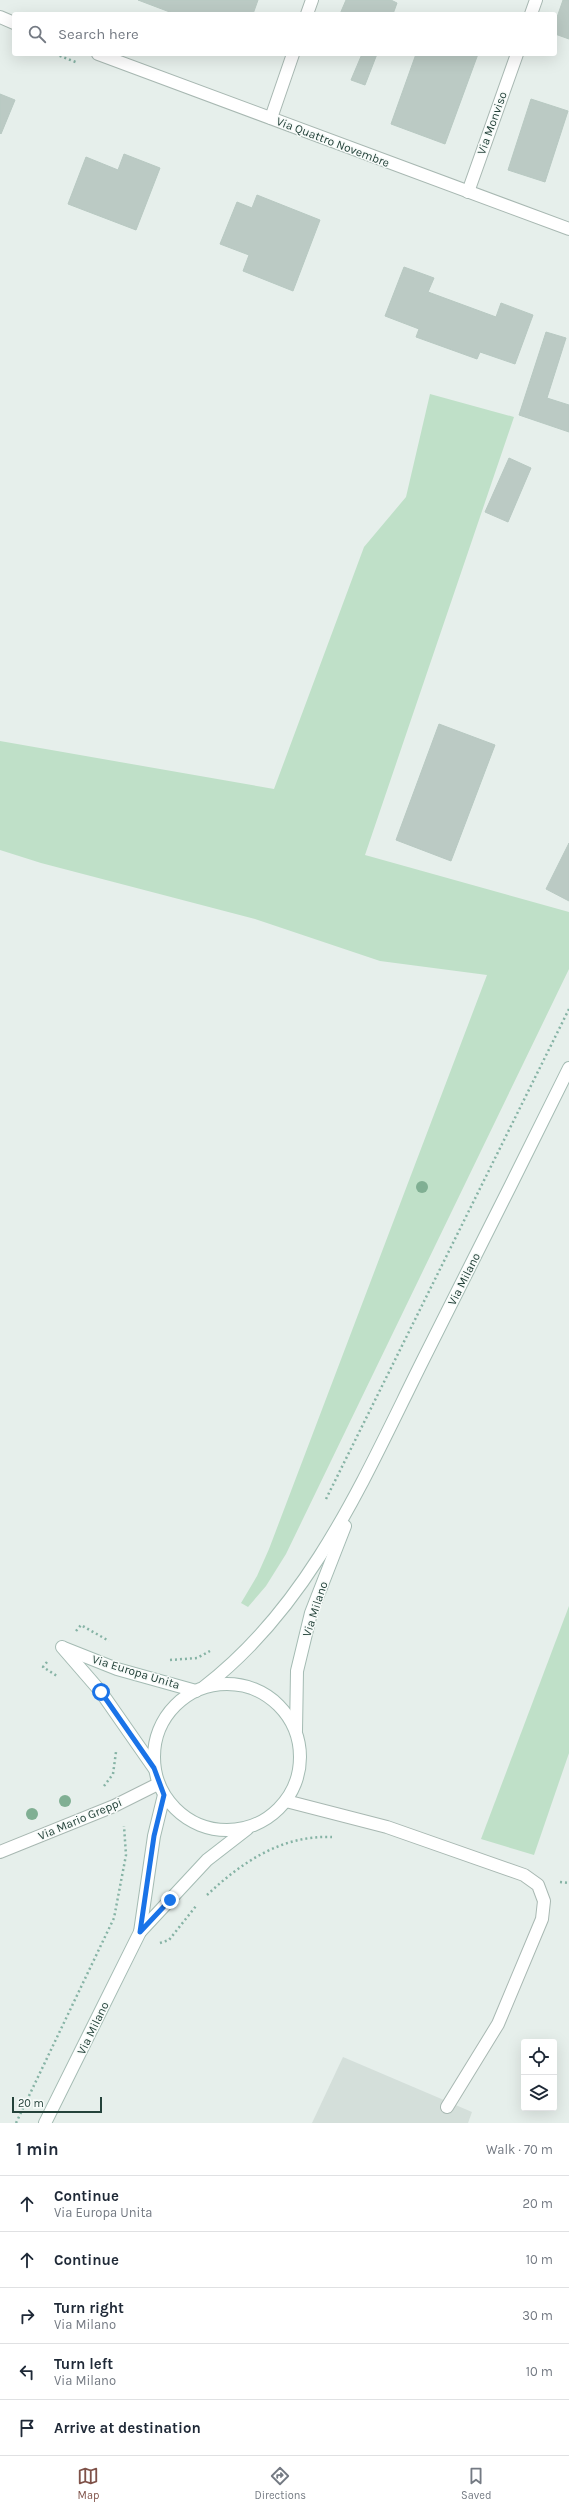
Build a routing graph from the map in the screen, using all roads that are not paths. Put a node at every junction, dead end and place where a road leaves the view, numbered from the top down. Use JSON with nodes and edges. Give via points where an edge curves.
{"nodes":[{"id":1,"x":312,"y":0,"type":"edge"},
{"id":2,"x":536,"y":0,"type":"edge"},
{"id":3,"x":308,"y":12,"type":"edge"},
{"id":4,"x":532,"y":12,"type":"edge"},
{"id":5,"x":0,"y":17,"type":"edge"},
{"id":6,"x":12,"y":22,"type":"edge"},
{"id":7,"x":103,"y":56,"type":"edge"},
{"id":8,"x":292,"y":56,"type":"edge"},
{"id":9,"x":516,"y":56,"type":"edge"},
{"id":10,"x":271,"y":118,"type":"junction"},
{"id":11,"x":468,"y":192,"type":"junction"},
{"id":12,"x":569,"y":229,"type":"edge"},
{"id":13,"x":569,"y":1068,"type":"edge"},
{"id":14,"x":358,"y":1490,"type":"junction"},
{"id":15,"x":200,"y":1689,"type":"junction"},
{"id":16,"x":296,"y":1732,"type":"junction"},
{"id":17,"x":154,"y":1768,"type":"junction"},
{"id":18,"x":158,"y":1784,"type":"junction"},
{"id":19,"x":164,"y":1795,"type":"junction"},
{"id":20,"x":286,"y":1801,"type":"junction"},
{"id":21,"x":248,"y":1828,"type":"junction"},
{"id":22,"x":0,"y":1852,"type":"edge"},
{"id":23,"x":140,"y":1932,"type":"junction"},
{"id":24,"x":447,"y":2107,"type":"dead end"},
{"id":25,"x":45,"y":2123,"type":"edge"}],
"edges":[{"from":1,"to":3,"type":"street"},
{"from":2,"to":4,"type":"street"},
{"from":5,"to":6,"type":"street"},
{"from":7,"to":10,"type":"street","name":"Via Quattro Novembre"},
{"from":8,"to":10,"type":"street"},
{"from":9,"to":11,"type":"street","name":"Via Monviso"},
{"from":10,"to":11,"type":"street","name":"Via Quattro Novembre"},
{"from":11,"to":12,"type":"street","name":"Via Quattro Novembre"},
{"from":13,"to":14,"type":"street","name":"Via Milano"},
{"from":14,"to":15,"type":"street","name":"Via Milano","via":[[301,1587],[264,1634],[227,1670]]},
{"from":14,"to":16,"type":"street","name":"Via Milano","via":[[311,1613],[296,1671]]},
{"from":15,"to":16,"type":"street","via":[[218,1684],[243,1686],[266,1695],[284,1711]]},
{"from":15,"to":17,"type":"street","name":"Via Milano","via":[[174,1706],[161,1725],[154,1746]]},
{"from":15,"to":17,"type":"street","name":"Via Europa Unita","via":[[117,1669],[62,1647],[101,1692]]},
{"from":16,"to":20,"type":"street","via":[[300,1756],[297,1780]]},
{"from":17,"to":18,"type":"street"},
{"from":18,"to":19,"type":"street"},
{"from":18,"to":22,"type":"street","name":"Via Mario Greppi","via":[[114,1806]]},
{"from":19,"to":21,"type":"street","via":[[174,1808],[200,1826],[226,1831]]},
{"from":19,"to":23,"type":"street","name":"Via Milano","via":[[154,1836]]},
{"from":20,"to":21,"type":"street","via":[[269,1818]]},
{"from":20,"to":24,"type":"street","via":[[387,1827],[524,1875],[538,1886],[544,1901],[542,1919],[513,1990],[498,2024]]},
{"from":21,"to":23,"type":"street","name":"Via Milano","via":[[207,1860]]},
{"from":23,"to":25,"type":"street","name":"Via Milano"}]}
